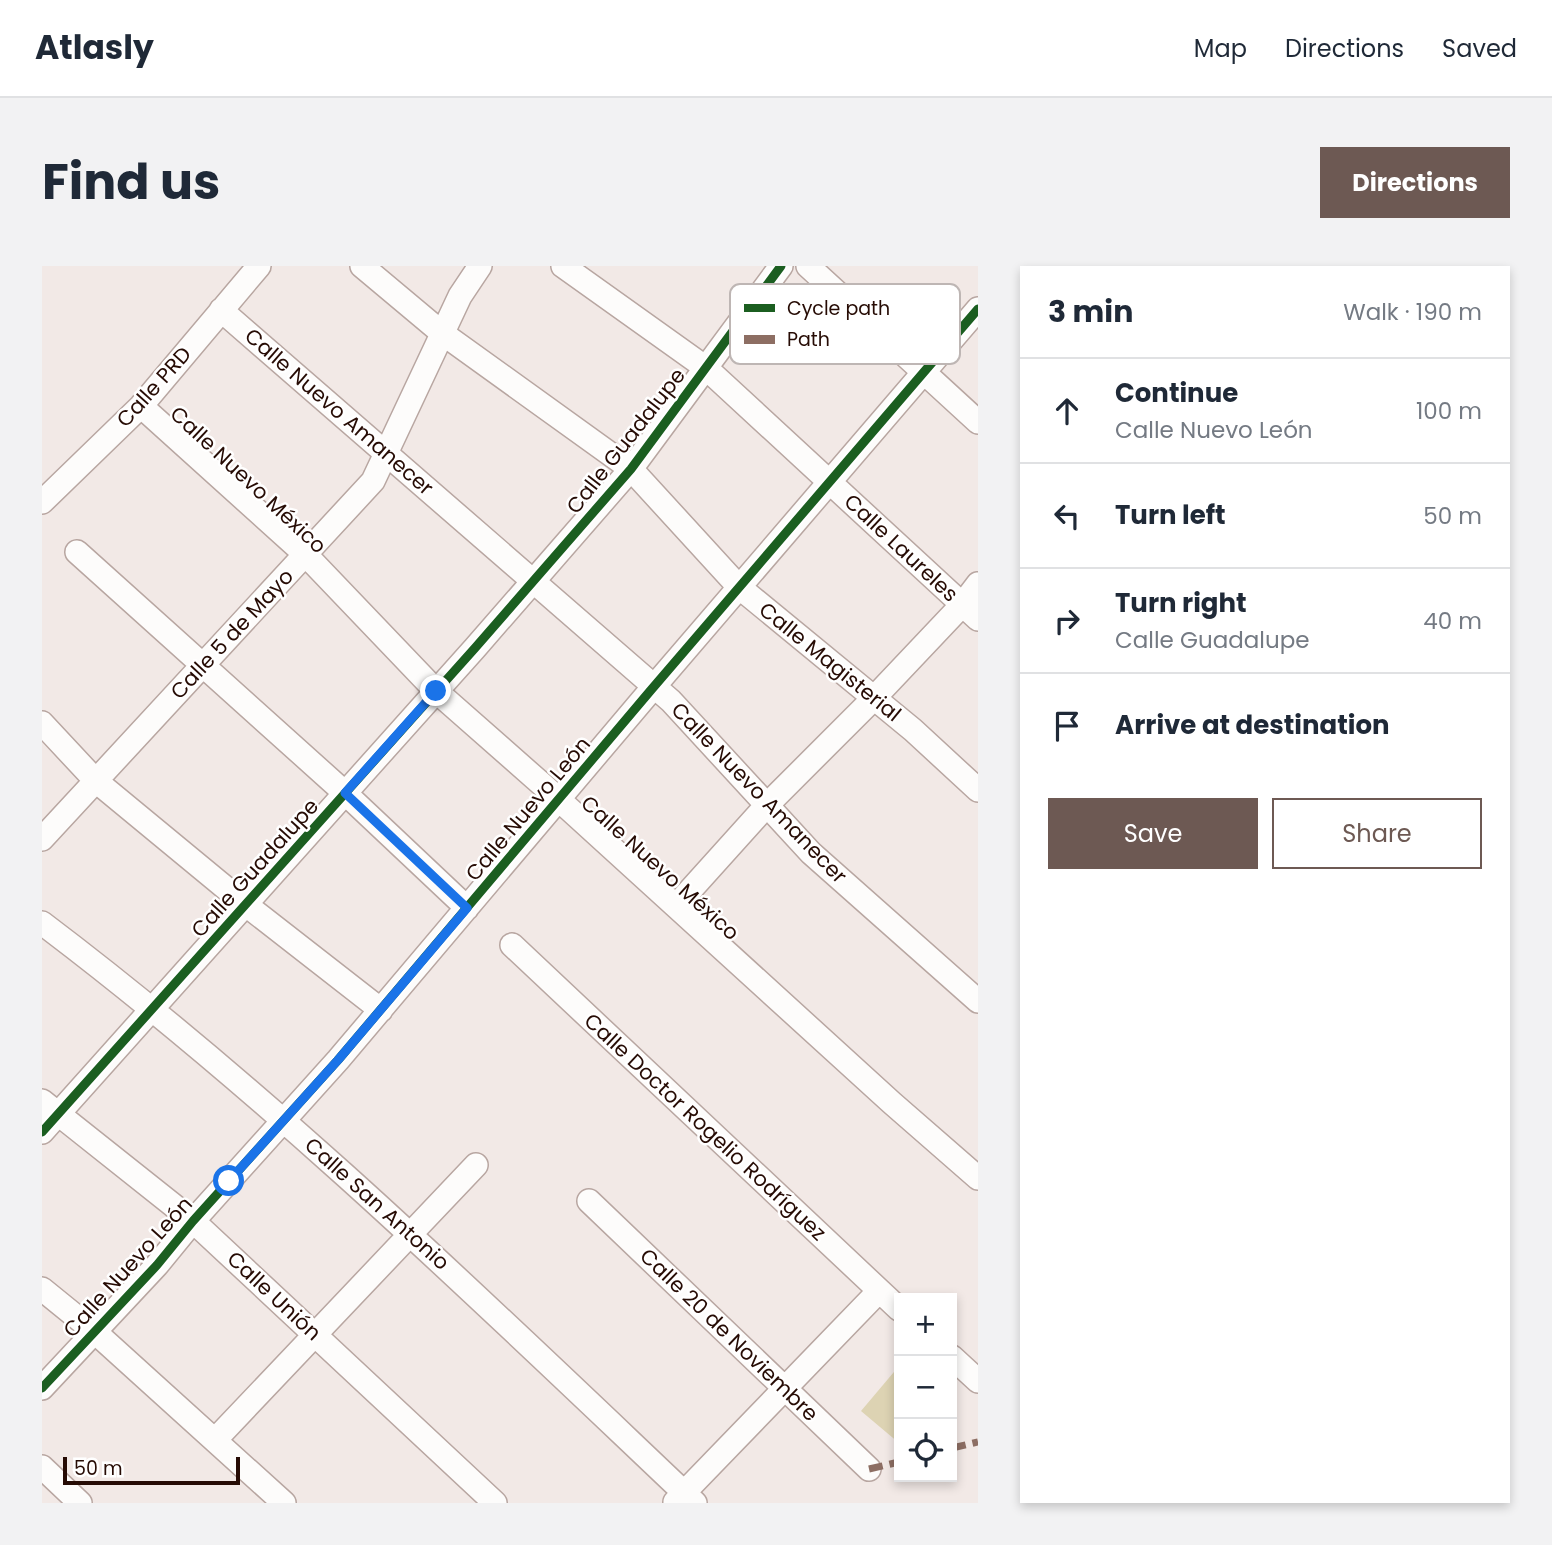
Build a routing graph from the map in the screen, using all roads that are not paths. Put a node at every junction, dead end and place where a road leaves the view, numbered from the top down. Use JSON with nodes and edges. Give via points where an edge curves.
{"nodes":[{"id":1,"x":259,"y":266,"type":"edge"},
{"id":2,"x":362,"y":266,"type":"edge"},
{"id":3,"x":480,"y":266,"type":"edge"},
{"id":4,"x":563,"y":266,"type":"edge"},
{"id":5,"x":781,"y":266,"type":"edge"},
{"id":6,"x":808,"y":266,"type":"edge"},
{"id":7,"x":768,"y":284,"type":"edge"},
{"id":8,"x":828,"y":284,"type":"edge"},
{"id":9,"x":978,"y":309,"type":"edge"},
{"id":10,"x":221,"y":310,"type":"junction"},
{"id":11,"x":960,"y":331,"type":"edge"},
{"id":12,"x":442,"y":333,"type":"junction"},
{"id":13,"x":730,"y":335,"type":"edge"},
{"id":14,"x":915,"y":364,"type":"edge"},
{"id":15,"x":932,"y":364,"type":"edge"},
{"id":16,"x":706,"y":368,"type":"junction"},
{"id":17,"x":925,"y":373,"type":"junction"},
{"id":18,"x":141,"y":406,"type":"junction"},
{"id":19,"x":978,"y":422,"type":"edge"},
{"id":20,"x":387,"y":454,"type":"junction"},
{"id":21,"x":631,"y":469,"type":"junction"},
{"id":22,"x":830,"y":482,"type":"junction"},
{"id":23,"x":42,"y":502,"type":"edge"},
{"id":24,"x":77,"y":552,"type":"dead end"},
{"id":25,"x":305,"y":555,"type":"junction"},
{"id":26,"x":533,"y":581,"type":"junction"},
{"id":27,"x":978,"y":584,"type":"edge"},
{"id":28,"x":739,"y":587,"type":"junction"},
{"id":29,"x":970,"y":612,"type":"edge"},
{"id":30,"x":202,"y":666,"type":"junction"},
{"id":31,"x":654,"y":686,"type":"junction"},
{"id":32,"x":436,"y":691,"type":"junction"},
{"id":33,"x":874,"y":698,"type":"junction"},
{"id":34,"x":42,"y":723,"type":"edge"},
{"id":35,"x":96,"y":781,"type":"junction"},
{"id":36,"x":978,"y":790,"type":"edge"},
{"id":37,"x":345,"y":793,"type":"junction"},
{"id":38,"x":559,"y":799,"type":"junction"},
{"id":39,"x":767,"y":804,"type":"junction"},
{"id":40,"x":42,"y":839,"type":"edge"},
{"id":41,"x":246,"y":904,"type":"junction"},
{"id":42,"x":676,"y":906,"type":"junction"},
{"id":43,"x":467,"y":908,"type":"junction"},
{"id":44,"x":42,"y":923,"type":"edge"},
{"id":45,"x":512,"y":945,"type":"dead end"},
{"id":46,"x":978,"y":1001,"type":"edge"},
{"id":47,"x":153,"y":1008,"type":"junction"},
{"id":48,"x":381,"y":1010,"type":"junction"},
{"id":49,"x":50,"y":1107,"type":"edge"},
{"id":50,"x":284,"y":1121,"type":"junction"},
{"id":51,"x":42,"y":1132,"type":"edge"},
{"id":52,"x":476,"y":1165,"type":"dead end"},
{"id":53,"x":978,"y":1178,"type":"edge"},
{"id":54,"x":589,"y":1201,"type":"dead end"},
{"id":55,"x":193,"y":1221,"type":"junction"},
{"id":56,"x":411,"y":1233,"type":"junction"},
{"id":57,"x":42,"y":1289,"type":"edge"},
{"id":58,"x":879,"y":1291,"type":"junction"},
{"id":59,"x":894,"y":1304,"type":"edge"},
{"id":60,"x":95,"y":1332,"type":"junction"},
{"id":61,"x":315,"y":1335,"type":"junction"},
{"id":62,"x":957,"y":1362,"type":"edge"},
{"id":63,"x":978,"y":1381,"type":"edge"},
{"id":64,"x":42,"y":1388,"type":"edge"},
{"id":65,"x":785,"y":1388,"type":"junction"},
{"id":66,"x":215,"y":1440,"type":"junction"},
{"id":67,"x":42,"y":1467,"type":"edge"},
{"id":68,"x":869,"y":1469,"type":"dead end"},
{"id":69,"x":684,"y":1500,"type":"edge"},
{"id":70,"x":80,"y":1503,"type":"edge"},
{"id":71,"x":284,"y":1503,"type":"edge"},
{"id":72,"x":495,"y":1503,"type":"edge"}],
"edges":[{"from":1,"to":10,"type":"street","name":"Calle PRD"},
{"from":2,"to":12,"type":"street","name":"Calle Magisterial"},
{"from":3,"to":12,"type":"street","name":"Calle 5 de Mayo"},
{"from":4,"to":16,"type":"street","name":"Calle Laureles"},
{"from":5,"to":7,"type":"street","name":"Calle Guadalupe"},
{"from":6,"to":8,"type":"street"},
{"from":9,"to":11,"type":"street","name":"Calle Nuevo León"},
{"from":10,"to":18,"type":"street","name":"Calle PRD"},
{"from":10,"to":20,"type":"street","name":"Calle Nuevo Amanecer"},
{"from":12,"to":20,"type":"street","name":"Calle 5 de Mayo"},
{"from":12,"to":21,"type":"street","name":"Calle Magisterial"},
{"from":13,"to":16,"type":"street","name":"Calle Guadalupe"},
{"from":14,"to":17,"type":"street"},
{"from":15,"to":17,"type":"street","name":"Calle Nuevo León"},
{"from":16,"to":21,"type":"street","name":"Calle Guadalupe"},
{"from":16,"to":22,"type":"street","name":"Calle Laureles"},
{"from":17,"to":19,"type":"street"},
{"from":17,"to":22,"type":"street","name":"Calle Nuevo León"},
{"from":18,"to":23,"type":"street","name":"Calle PRD"},
{"from":18,"to":25,"type":"street","name":"Calle Nuevo México"},
{"from":20,"to":25,"type":"street","name":"Calle 5 de Mayo","via":[[373,481]]},
{"from":20,"to":26,"type":"street","name":"Calle Nuevo Amanecer"},
{"from":21,"to":26,"type":"street","name":"Calle Guadalupe"},
{"from":21,"to":28,"type":"street","name":"Calle Magisterial"},
{"from":22,"to":28,"type":"street","name":"Calle Nuevo León"},
{"from":22,"to":29,"type":"street","name":"Calle Laureles"},
{"from":24,"to":30,"type":"street"},
{"from":25,"to":30,"type":"street","name":"Calle 5 de Mayo"},
{"from":25,"to":32,"type":"street","name":"Calle Nuevo México"},
{"from":26,"to":31,"type":"street","name":"Calle Nuevo Amanecer"},
{"from":26,"to":32,"type":"street","name":"Calle Guadalupe"},
{"from":27,"to":29,"type":"street"},
{"from":28,"to":31,"type":"street","name":"Calle Nuevo León"},
{"from":28,"to":33,"type":"street","name":"Calle Magisterial"},
{"from":29,"to":33,"type":"street"},
{"from":30,"to":35,"type":"street","name":"Calle 5 de Mayo"},
{"from":30,"to":37,"type":"street"},
{"from":31,"to":38,"type":"street","name":"Calle Nuevo León"},
{"from":31,"to":39,"type":"street","name":"Calle Nuevo Amanecer"},
{"from":32,"to":37,"type":"street","name":"Calle Guadalupe"},
{"from":32,"to":38,"type":"street","name":"Calle Nuevo México"},
{"from":33,"to":36,"type":"street","name":"Calle Magisterial"},
{"from":33,"to":39,"type":"street"},
{"from":34,"to":35,"type":"street"},
{"from":35,"to":40,"type":"street","name":"Calle 5 de Mayo"},
{"from":35,"to":41,"type":"street"},
{"from":37,"to":41,"type":"street","name":"Calle Guadalupe"},
{"from":37,"to":43,"type":"street"},
{"from":38,"to":42,"type":"street","name":"Calle Nuevo México"},
{"from":38,"to":43,"type":"street","name":"Calle Nuevo León"},
{"from":39,"to":42,"type":"street"},
{"from":39,"to":46,"type":"street","name":"Calle Nuevo Amanecer","via":[[811,853]]},
{"from":41,"to":47,"type":"street","name":"Calle Guadalupe"},
{"from":41,"to":48,"type":"street"},
{"from":42,"to":53,"type":"street","name":"Calle Nuevo México"},
{"from":43,"to":48,"type":"street","name":"Calle Nuevo León"},
{"from":44,"to":47,"type":"street","name":"Calle San Antonio"},
{"from":45,"to":58,"type":"street","name":"Calle Doctor Rogelio Rodríguez"},
{"from":47,"to":49,"type":"street","name":"Calle Guadalupe"},
{"from":47,"to":50,"type":"street","name":"Calle San Antonio"},
{"from":48,"to":50,"type":"street","name":"Calle Nuevo León"},
{"from":49,"to":51,"type":"street","name":"Calle Guadalupe"},
{"from":49,"to":55,"type":"street","name":"Calle Unión"},
{"from":50,"to":55,"type":"street","name":"Calle Nuevo León"},
{"from":50,"to":56,"type":"street","name":"Calle San Antonio"},
{"from":52,"to":56,"type":"street"},
{"from":54,"to":65,"type":"street","name":"Calle 20 de Noviembre"},
{"from":55,"to":60,"type":"street","name":"Calle Nuevo León"},
{"from":55,"to":61,"type":"street","name":"Calle Unión"},
{"from":56,"to":61,"type":"street"},
{"from":56,"to":69,"type":"street","name":"Calle San Antonio"},
{"from":57,"to":60,"type":"street"},
{"from":58,"to":59,"type":"street","name":"Calle Doctor Rogelio Rodríguez"},
{"from":58,"to":65,"type":"street"},
{"from":60,"to":64,"type":"street","name":"Calle Nuevo León"},
{"from":60,"to":66,"type":"street"},
{"from":61,"to":66,"type":"street"},
{"from":61,"to":72,"type":"street","name":"Calle Unión"},
{"from":62,"to":63,"type":"street"},
{"from":65,"to":68,"type":"street","name":"Calle 20 de Noviembre"},
{"from":65,"to":69,"type":"street"},
{"from":66,"to":71,"type":"street"},
{"from":67,"to":70,"type":"street"}]}
